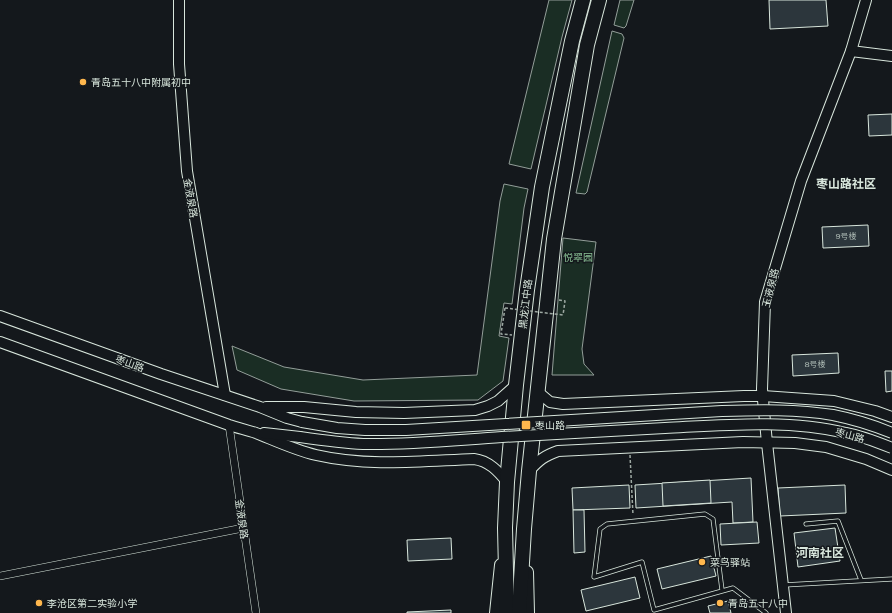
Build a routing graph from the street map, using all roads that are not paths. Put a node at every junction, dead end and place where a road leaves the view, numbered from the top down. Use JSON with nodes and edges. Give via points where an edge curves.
{"nodes":[{"id":1,"x":179,"y":0,"type":"edge"},
{"id":2,"x":583,"y":0,"type":"edge"},
{"id":3,"x":599,"y":0,"type":"edge"},
{"id":4,"x":866,"y":0,"type":"edge"},
{"id":5,"x":851,"y":51,"type":"junction"},
{"id":6,"x":892,"y":56,"type":"edge"},
{"id":7,"x":0,"y":316,"type":"edge"},
{"id":8,"x":0,"y":342,"type":"edge"},
{"id":9,"x":516,"y":386,"type":"junction"},
{"id":10,"x":537,"y":391,"type":"junction"},
{"id":11,"x":225,"y":395,"type":"junction"},
{"id":12,"x":763,"y":396,"type":"junction"},
{"id":13,"x":260,"y":407,"type":"junction"},
{"id":14,"x":892,"y":417,"type":"edge"},
{"id":15,"x":229,"y":425,"type":"junction"},
{"id":16,"x":256,"y":433,"type":"junction"},
{"id":17,"x":892,"y":433,"type":"edge"},
{"id":18,"x":767,"y":443,"type":"junction"},
{"id":19,"x":892,"y":448,"type":"edge"},
{"id":20,"x":892,"y":470,"type":"edge"},
{"id":21,"x":529,"y":471,"type":"junction"},
{"id":22,"x":507,"y":482,"type":"junction"},
{"id":23,"x":806,"y":524,"type":"dead end"},
{"id":24,"x":244,"y":528,"type":"junction"},
{"id":25,"x":504,"y":528,"type":"junction"},
{"id":26,"x":524,"y":529,"type":"junction"},
{"id":27,"x":0,"y":576,"type":"edge"},
{"id":28,"x":892,"y":579,"type":"edge"},
{"id":29,"x":861,"y":580,"type":"junction"},
{"id":30,"x":783,"y":585,"type":"junction"},
{"id":31,"x":722,"y":590,"type":"junction"},
{"id":32,"x":256,"y":613,"type":"edge"},
{"id":33,"x":496,"y":613,"type":"edge"},
{"id":34,"x":507,"y":613,"type":"edge"},
{"id":35,"x":519,"y":613,"type":"edge"},
{"id":36,"x":528,"y":613,"type":"edge"},
{"id":37,"x":766,"y":613,"type":"edge"},
{"id":38,"x":786,"y":613,"type":"edge"}],
"edges":[{"from":1,"to":11,"type":"street","name":"金液泉路","via":[[179,64],[187,171]]},
{"from":2,"to":9,"type":"highway","name":"黑龙江中路","via":[[542,187]]},
{"from":3,"to":10,"type":"highway","via":[[587,45],[554,239]]},
{"from":4,"to":5,"type":"street","name":"玉液泉路"},
{"from":5,"to":6,"type":"street"},
{"from":5,"to":12,"type":"street","name":"玉液泉路","via":[[801,181],[765,302]]},
{"from":7,"to":11,"type":"street","name":"枣山路"},
{"from":8,"to":15,"type":"street","name":"枣山路"},
{"from":9,"to":13,"type":"street","name":"枣山路","via":[[498,401],[475,410],[404,413]]},
{"from":9,"to":22,"type":"highway","name":"黑龙江中路"},
{"from":10,"to":12,"type":"street","via":[[550,402],[563,404]]},
{"from":10,"to":21,"type":"highway"},
{"from":11,"to":13,"type":"street","name":"枣山路"},
{"from":12,"to":14,"type":"street","via":[[834,401]]},
{"from":12,"to":18,"type":"street","name":"玉液泉路"},
{"from":13,"to":17,"type":"street","name":"枣山路","bridge":true,"via":[[302,422],[365,430],[406,430],[765,410],[832,415]]},
{"from":15,"to":16,"type":"street","name":"枣山路"},
{"from":15,"to":24,"type":"street","name":"金液泉路"},
{"from":16,"to":19,"type":"street","name":"枣山路","bridge":true,"via":[[362,444],[405,444],[597,431],[763,424],[829,429]]},
{"from":16,"to":22,"type":"street","name":"枣山路","via":[[295,449],[341,460],[392,462],[474,459],[493,466]]},
{"from":18,"to":20,"type":"street","name":"枣山路","via":[[795,443],[826,448],[866,459]]},
{"from":18,"to":21,"type":"street","name":"枣山路","via":[[558,451],[538,461]]},
{"from":18,"to":30,"type":"street","name":"玉液泉路"},
{"from":21,"to":26,"type":"highway"},
{"from":22,"to":25,"type":"highway","name":"黑龙江中路"},
{"from":23,"to":29,"type":"lane","via":[[838,521]]},
{"from":24,"to":27,"type":"street"},
{"from":24,"to":32,"type":"street","name":"金液泉路"},
{"from":25,"to":33,"type":"main road","name":"黑龙江中路"},
{"from":25,"to":34,"type":"highway"},
{"from":26,"to":35,"type":"highway"},
{"from":26,"to":36,"type":"main road"},
{"from":28,"to":29,"type":"lane"},
{"from":29,"to":30,"type":"lane"},
{"from":30,"to":38,"type":"street","name":"玉液泉路"},
{"from":31,"to":31,"type":"lane","via":[[654,610],[642,562],[594,577],[600,529],[607,524],[705,514],[713,519]]},
{"from":31,"to":37,"type":"lane","via":[[732,588]]}]}
